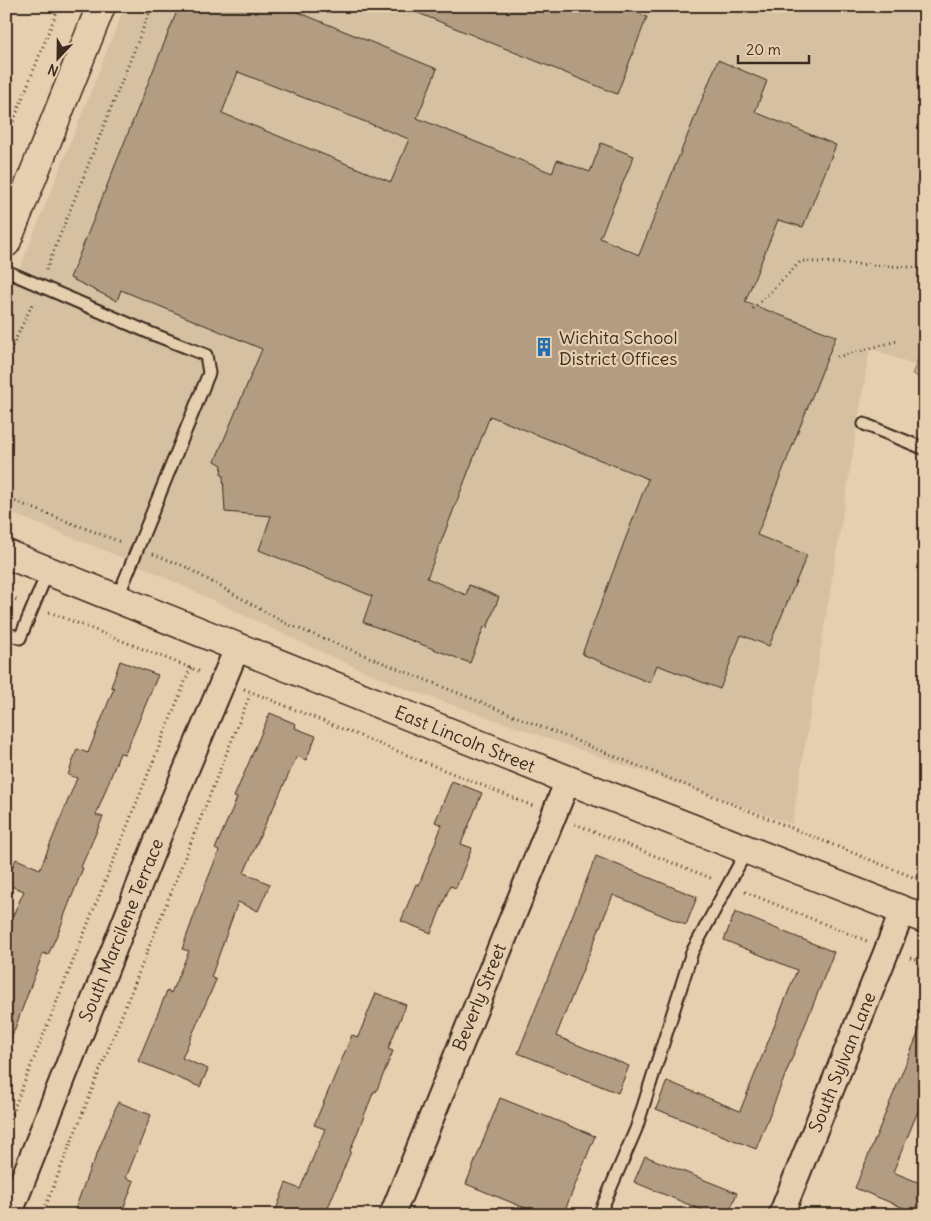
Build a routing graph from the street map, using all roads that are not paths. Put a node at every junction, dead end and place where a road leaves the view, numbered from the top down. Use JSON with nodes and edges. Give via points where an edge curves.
{"nodes":[{"id":1,"x":101,"y":6,"type":"edge"},
{"id":2,"x":6,"y":243,"type":"edge"},
{"id":3,"x":6,"y":271,"type":"edge"},
{"id":4,"x":864,"y":424,"type":"dead end"},
{"id":5,"x":925,"y":449,"type":"edge"},
{"id":6,"x":6,"y":554,"type":"edge"},
{"id":7,"x":48,"y":571,"type":"junction"},
{"id":8,"x":117,"y":599,"type":"junction"},
{"id":9,"x":6,"y":633,"type":"edge"},
{"id":10,"x":237,"y":648,"type":"junction"},
{"id":11,"x":568,"y":780,"type":"junction"},
{"id":12,"x":747,"y":850,"type":"junction"},
{"id":13,"x":914,"y":915,"type":"edge"},
{"id":14,"x":9,"y":1215,"type":"edge"},
{"id":15,"x":392,"y":1215,"type":"edge"},
{"id":16,"x":599,"y":1215,"type":"edge"},
{"id":17,"x":781,"y":1215,"type":"edge"}],
"edges":[{"from":1,"to":2,"type":"street"},
{"from":3,"to":8,"type":"lane","via":[[206,355],[209,372]]},
{"from":4,"to":5,"type":"lane"},
{"from":6,"to":7,"type":"street","name":"East Lincoln Street"},
{"from":7,"to":8,"type":"street","name":"East Lincoln Street"},
{"from":7,"to":9,"type":"lane","via":[[20,638]]},
{"from":8,"to":10,"type":"street","name":"East Lincoln Street"},
{"from":10,"to":11,"type":"street","name":"East Lincoln Street"},
{"from":10,"to":14,"type":"street","name":"South Marcilene Terrace","via":[[165,820]]},
{"from":11,"to":12,"type":"street","name":"East Lincoln Street"},
{"from":11,"to":15,"type":"street","name":"Beverly Street"},
{"from":12,"to":13,"type":"street","name":"East Lincoln Street"},
{"from":12,"to":16,"type":"lane","via":[[692,952],[636,1129]]},
{"from":13,"to":17,"type":"street","name":"South Sylvan Lane","via":[[887,949]]}]}
